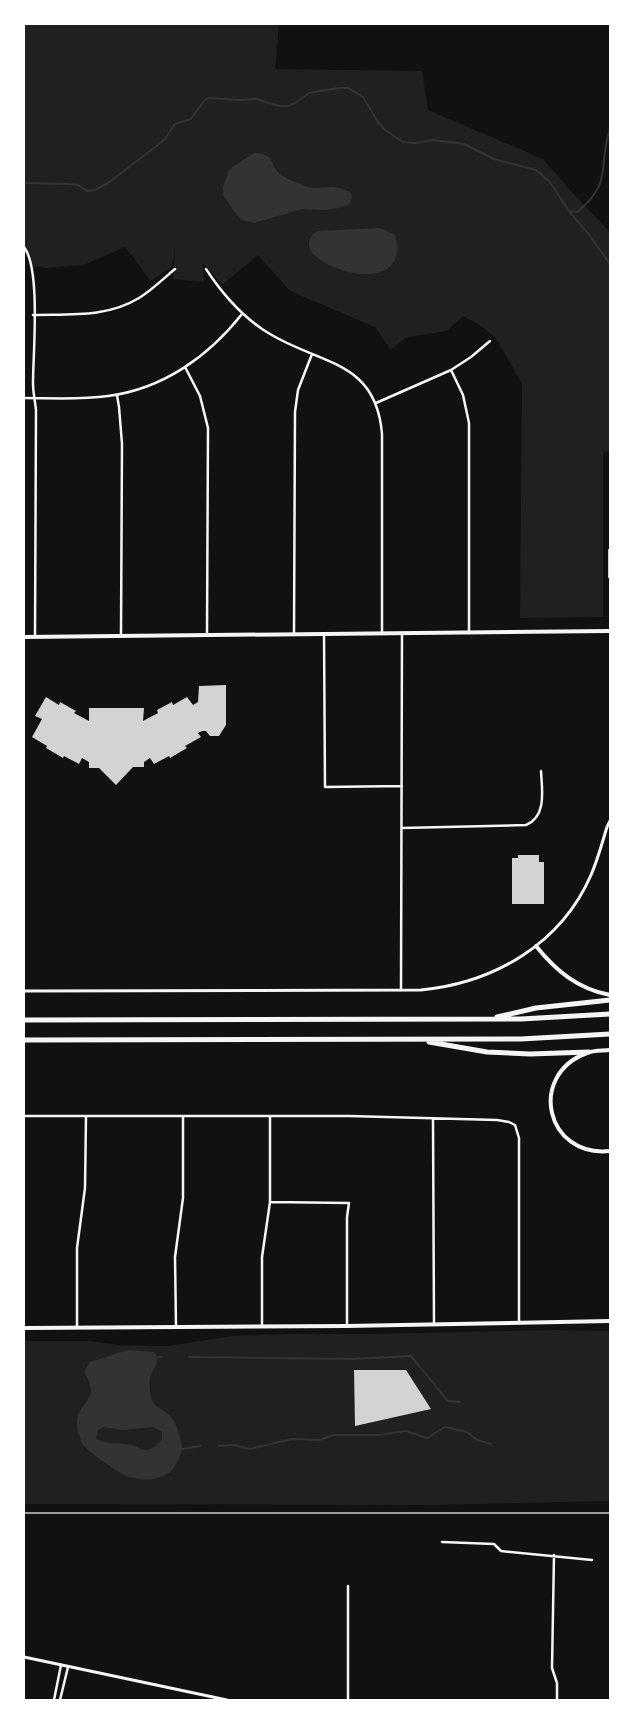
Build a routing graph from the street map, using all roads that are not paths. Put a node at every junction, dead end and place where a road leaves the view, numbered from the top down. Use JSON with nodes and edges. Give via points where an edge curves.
{"nodes":[{"id":1,"x":24,"y":248,"type":"edge"},
{"id":2,"x":175,"y":269,"type":"dead end"},
{"id":3,"x":206,"y":269,"type":"dead end"},
{"id":4,"x":242,"y":314,"type":"junction"},
{"id":5,"x":34,"y":315,"type":"junction"},
{"id":6,"x":490,"y":341,"type":"dead end"},
{"id":7,"x":312,"y":354,"type":"junction"},
{"id":8,"x":185,"y":367,"type":"junction"},
{"id":9,"x":451,"y":370,"type":"junction"},
{"id":10,"x":117,"y":395,"type":"junction"},
{"id":11,"x":24,"y":398,"type":"edge"},
{"id":12,"x":35,"y":398,"type":"junction"},
{"id":13,"x":376,"y":403,"type":"junction"},
{"id":14,"x":610,"y":631,"type":"edge"},
{"id":15,"x":469,"y":633,"type":"junction"},
{"id":16,"x":294,"y":634,"type":"junction"},
{"id":17,"x":324,"y":634,"type":"junction"},
{"id":18,"x":382,"y":634,"type":"junction"},
{"id":19,"x":402,"y":634,"type":"junction"},
{"id":20,"x":121,"y":635,"type":"junction"},
{"id":21,"x":207,"y":635,"type":"junction"},
{"id":22,"x":24,"y":637,"type":"edge"},
{"id":23,"x":35,"y":637,"type":"junction"},
{"id":24,"x":541,"y":771,"type":"dead end"},
{"id":25,"x":402,"y":786,"type":"junction"},
{"id":26,"x":610,"y":821,"type":"edge"},
{"id":27,"x":402,"y":828,"type":"junction"},
{"id":28,"x":536,"y":946,"type":"junction"},
{"id":29,"x":24,"y":990,"type":"edge"},
{"id":30,"x":401,"y":990,"type":"junction"},
{"id":31,"x":610,"y":995,"type":"edge"},
{"id":32,"x":610,"y":1000,"type":"edge"},
{"id":33,"x":610,"y":1014,"type":"edge"},
{"id":34,"x":24,"y":1020,"type":"edge"},
{"id":35,"x":487,"y":1020,"type":"junction"},
{"id":36,"x":610,"y":1034,"type":"edge"},
{"id":37,"x":24,"y":1040,"type":"edge"},
{"id":38,"x":414,"y":1040,"type":"junction"},
{"id":39,"x":610,"y":1050,"type":"edge"},
{"id":40,"x":590,"y":1052,"type":"junction"},
{"id":41,"x":24,"y":1116,"type":"edge"},
{"id":42,"x":86,"y":1116,"type":"junction"},
{"id":43,"x":183,"y":1116,"type":"junction"},
{"id":44,"x":270,"y":1116,"type":"junction"},
{"id":45,"x":433,"y":1119,"type":"junction"},
{"id":46,"x":610,"y":1151,"type":"edge"},
{"id":47,"x":270,"y":1202,"type":"junction"},
{"id":48,"x":610,"y":1321,"type":"edge"},
{"id":49,"x":519,"y":1323,"type":"junction"},
{"id":50,"x":434,"y":1324,"type":"junction"},
{"id":51,"x":262,"y":1325,"type":"junction"},
{"id":52,"x":176,"y":1326,"type":"junction"},
{"id":53,"x":348,"y":1326,"type":"junction"},
{"id":54,"x":77,"y":1327,"type":"junction"},
{"id":55,"x":24,"y":1328,"type":"edge"},
{"id":56,"x":442,"y":1542,"type":"dead end"},
{"id":57,"x":554,"y":1555,"type":"junction"},
{"id":58,"x":592,"y":1560,"type":"dead end"},
{"id":59,"x":348,"y":1586,"type":"dead end"},
{"id":60,"x":24,"y":1657,"type":"edge"},
{"id":61,"x":61,"y":1665,"type":"junction"},
{"id":62,"x":68,"y":1667,"type":"junction"},
{"id":63,"x":54,"y":1700,"type":"edge"},
{"id":64,"x":60,"y":1700,"type":"edge"},
{"id":65,"x":225,"y":1700,"type":"edge"},
{"id":66,"x":348,"y":1700,"type":"edge"},
{"id":67,"x":557,"y":1700,"type":"edge"}],
"edges":[{"from":1,"to":5,"type":"street","via":[[32,271]]},
{"from":2,"to":5,"type":"street","via":[[143,296],[116,309],[85,315]]},
{"from":3,"to":4,"type":"street"},
{"from":4,"to":7,"type":"street","via":[[280,340]]},
{"from":4,"to":8,"type":"street","via":[[216,343]]},
{"from":5,"to":12,"type":"street"},
{"from":6,"to":9,"type":"street"},
{"from":7,"to":13,"type":"street","via":[[340,365],[356,376]]},
{"from":7,"to":16,"type":"street","via":[[298,390],[295,412]]},
{"from":8,"to":10,"type":"street","via":[[154,383]]},
{"from":8,"to":21,"type":"street","via":[[200,396],[208,428]]},
{"from":9,"to":13,"type":"street"},
{"from":9,"to":15,"type":"street","via":[[463,395],[469,423]]},
{"from":10,"to":12,"type":"street"},
{"from":10,"to":20,"type":"street","via":[[122,444]]},
{"from":11,"to":12,"type":"street"},
{"from":12,"to":23,"type":"street"},
{"from":13,"to":18,"type":"street","via":[[382,434]]},
{"from":14,"to":15,"type":"main road"},
{"from":15,"to":19,"type":"main road"},
{"from":16,"to":17,"type":"main road"},
{"from":16,"to":21,"type":"main road"},
{"from":17,"to":18,"type":"main road"},
{"from":17,"to":25,"type":"street","via":[[325,787]]},
{"from":18,"to":19,"type":"main road"},
{"from":19,"to":25,"type":"street"},
{"from":20,"to":21,"type":"main road"},
{"from":20,"to":23,"type":"main road"},
{"from":22,"to":23,"type":"main road"},
{"from":24,"to":27,"type":"street","via":[[542,803],[537,818],[532,822],[520,826]]},
{"from":25,"to":27,"type":"street"},
{"from":26,"to":28,"type":"street","via":[[583,890],[561,921]]},
{"from":27,"to":30,"type":"street"},
{"from":28,"to":30,"type":"street","via":[[512,963],[478,978],[436,988]]},
{"from":28,"to":31,"type":"main road","via":[[569,980],[588,990]]},
{"from":29,"to":30,"type":"street"},
{"from":32,"to":35,"type":"highway","via":[[536,1008]]},
{"from":33,"to":35,"type":"highway"},
{"from":34,"to":35,"type":"highway"},
{"from":36,"to":38,"type":"highway"},
{"from":37,"to":38,"type":"highway"},
{"from":38,"to":40,"type":"highway","via":[[488,1052]]},
{"from":39,"to":40,"type":"main road"},
{"from":40,"to":46,"type":"main road","via":[[573,1060],[558,1076],[551,1094],[553,1116],[564,1136],[577,1146],[592,1151]]},
{"from":41,"to":42,"type":"street"},
{"from":42,"to":43,"type":"street"},
{"from":42,"to":54,"type":"street","via":[[85,1188],[77,1248]]},
{"from":43,"to":44,"type":"street"},
{"from":43,"to":52,"type":"street","via":[[183,1198],[175,1257]]},
{"from":44,"to":45,"type":"street"},
{"from":44,"to":47,"type":"street"},
{"from":45,"to":49,"type":"street","via":[[504,1120],[515,1125],[519,1138]]},
{"from":45,"to":50,"type":"street"},
{"from":47,"to":51,"type":"street","via":[[262,1257]]},
{"from":47,"to":53,"type":"street","via":[[349,1203]]},
{"from":48,"to":49,"type":"main road"},
{"from":49,"to":50,"type":"main road"},
{"from":50,"to":53,"type":"main road"},
{"from":51,"to":52,"type":"main road"},
{"from":51,"to":53,"type":"main road"},
{"from":52,"to":54,"type":"main road"},
{"from":54,"to":55,"type":"main road"},
{"from":56,"to":57,"type":"street","via":[[494,1544],[501,1551]]},
{"from":57,"to":58,"type":"street"},
{"from":57,"to":67,"type":"street","via":[[552,1668],[557,1683]]},
{"from":59,"to":66,"type":"street"},
{"from":60,"to":61,"type":"street"},
{"from":61,"to":62,"type":"street"},
{"from":61,"to":63,"type":"street"},
{"from":62,"to":64,"type":"street"},
{"from":62,"to":65,"type":"street"}]}
